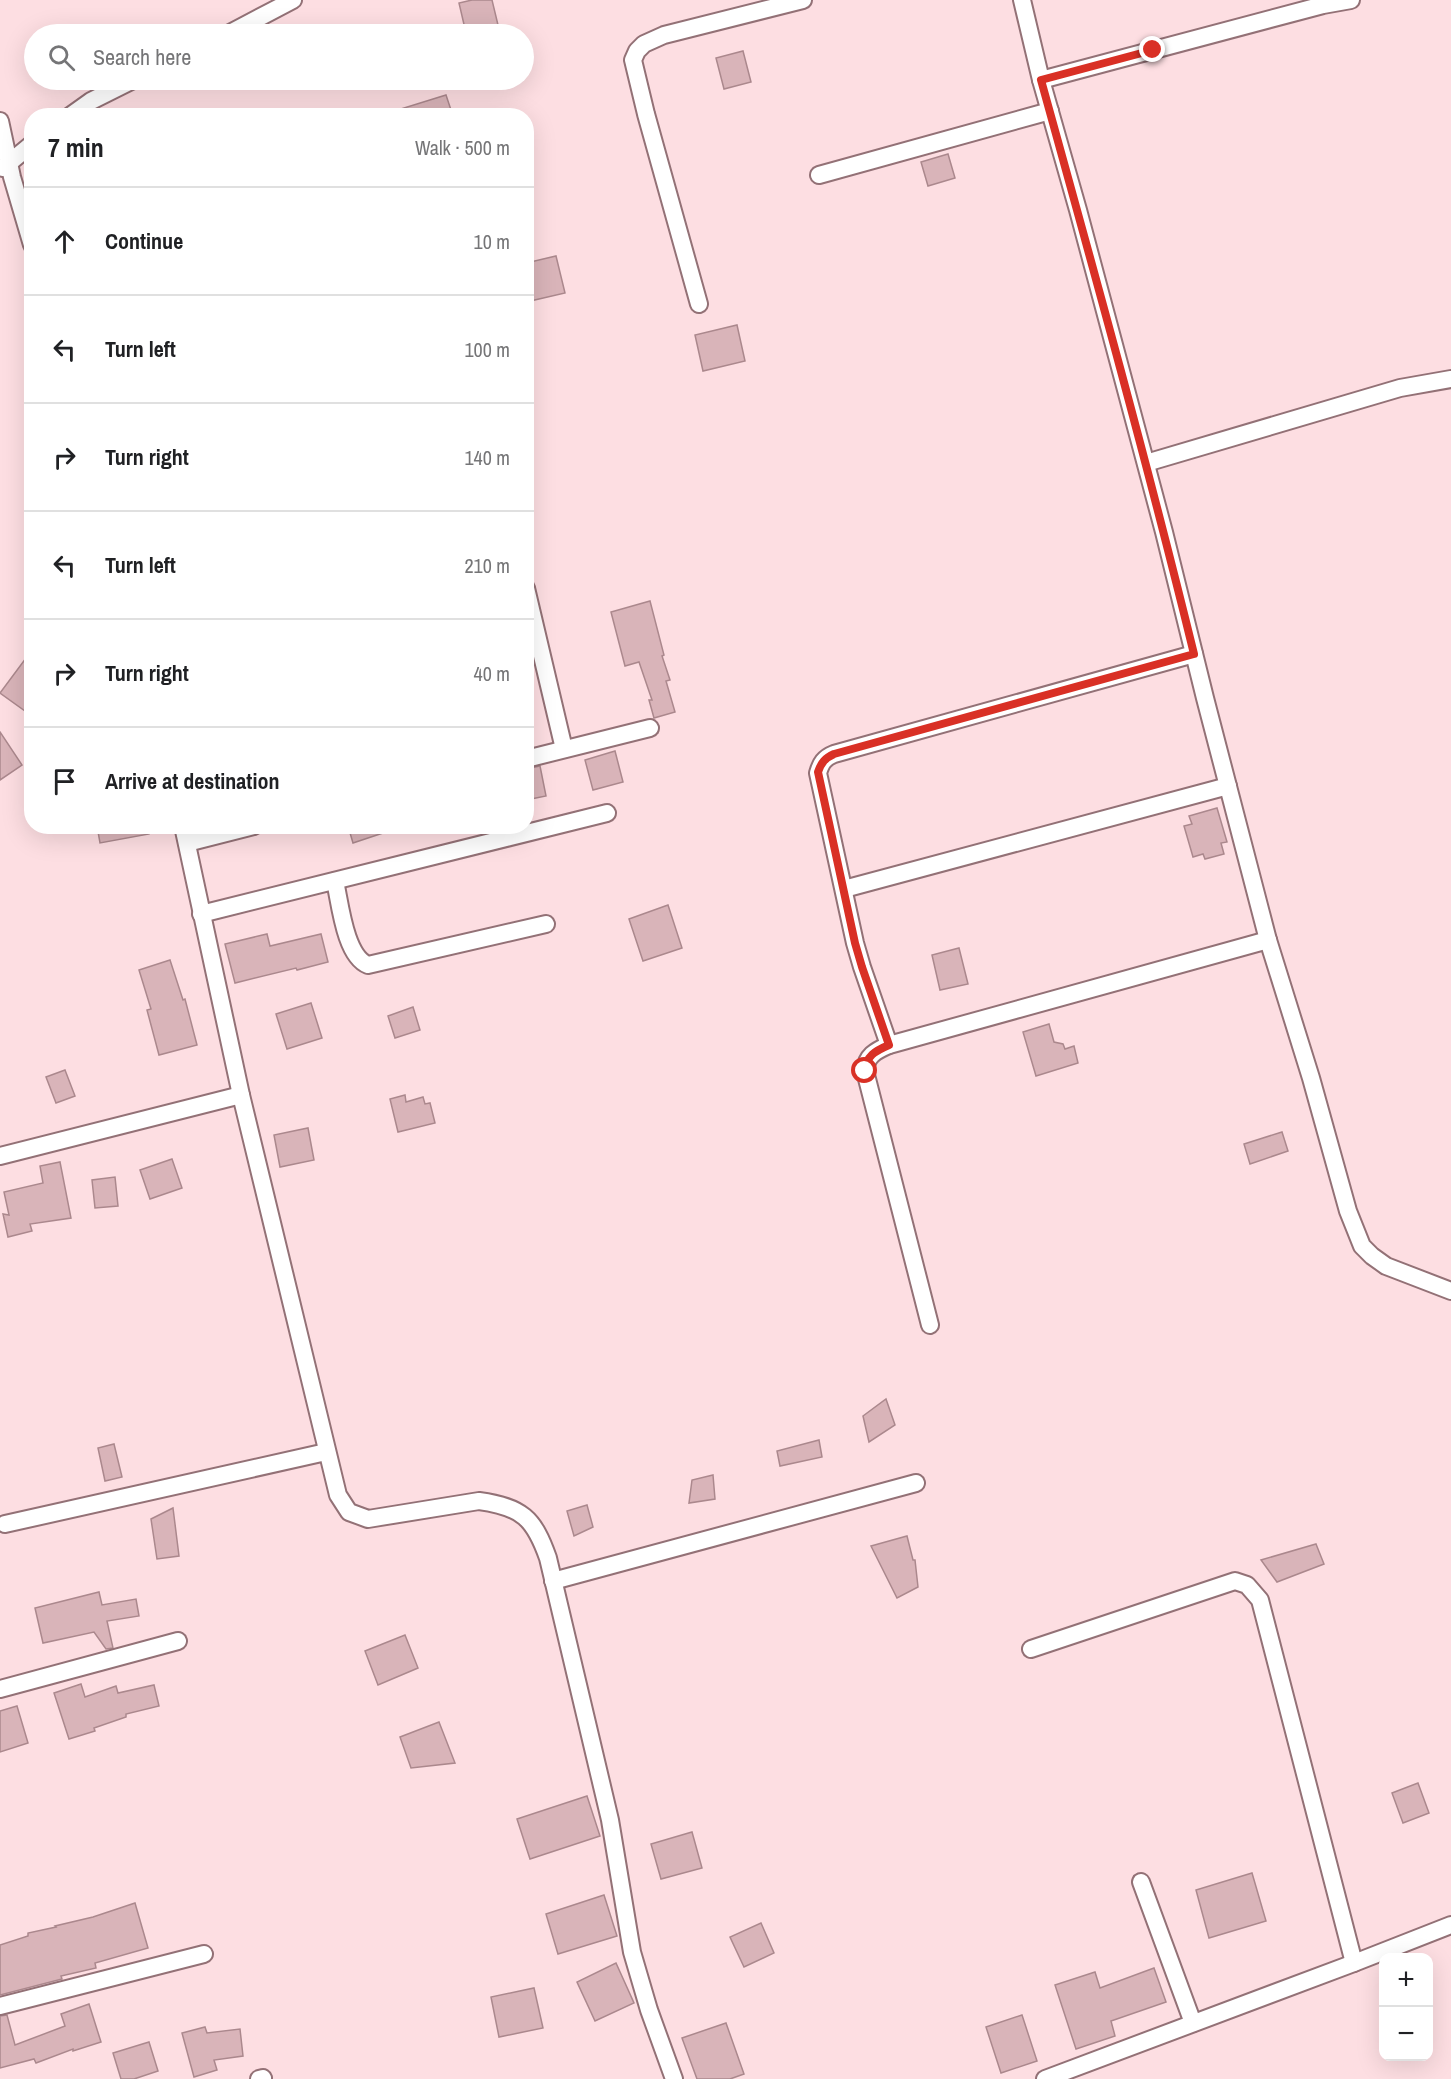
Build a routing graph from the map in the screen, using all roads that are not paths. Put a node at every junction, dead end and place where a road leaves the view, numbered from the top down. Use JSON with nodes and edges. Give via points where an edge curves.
{"nodes":[{"id":1,"x":293,"y":0,"type":"edge"},
{"id":2,"x":803,"y":0,"type":"edge"},
{"id":3,"x":1022,"y":0,"type":"edge"},
{"id":4,"x":1351,"y":0,"type":"edge"},
{"id":5,"x":247,"y":24,"type":"edge"},
{"id":6,"x":1041,"y":80,"type":"junction"},
{"id":7,"x":113,"y":90,"type":"edge"},
{"id":8,"x":81,"y":108,"type":"edge"},
{"id":9,"x":1050,"y":111,"type":"junction"},
{"id":10,"x":0,"y":121,"type":"edge"},
{"id":11,"x":24,"y":151,"type":"edge"},
{"id":12,"x":5,"y":166,"type":"edge"},
{"id":13,"x":819,"y":176,"type":"dead end"},
{"id":14,"x":24,"y":222,"type":"edge"},
{"id":15,"x":699,"y":304,"type":"dead end"},
{"id":16,"x":1451,"y":379,"type":"edge"},
{"id":17,"x":1146,"y":463,"type":"junction"},
{"id":18,"x":534,"y":622,"type":"edge"},
{"id":19,"x":1194,"y":654,"type":"junction"},
{"id":20,"x":650,"y":728,"type":"dead end"},
{"id":21,"x":564,"y":750,"type":"junction"},
{"id":22,"x":534,"y":757,"type":"edge"},
{"id":23,"x":1228,"y":786,"type":"junction"},
{"id":24,"x":607,"y":813,"type":"dead end"},
{"id":25,"x":534,"y":831,"type":"edge"},
{"id":26,"x":185,"y":834,"type":"edge"},
{"id":27,"x":222,"y":834,"type":"edge"},
{"id":28,"x":523,"y":834,"type":"edge"},
{"id":29,"x":187,"y":843,"type":"junction"},
{"id":30,"x":335,"y":881,"type":"junction"},
{"id":31,"x":844,"y":889,"type":"junction"},
{"id":32,"x":201,"y":914,"type":"junction"},
{"id":33,"x":546,"y":924,"type":"dead end"},
{"id":34,"x":1268,"y":940,"type":"junction"},
{"id":35,"x":889,"y":1045,"type":"junction"},
{"id":36,"x":242,"y":1095,"type":"junction"},
{"id":37,"x":0,"y":1156,"type":"edge"},
{"id":38,"x":1451,"y":1291,"type":"edge"},
{"id":39,"x":930,"y":1325,"type":"dead end"},
{"id":40,"x":327,"y":1452,"type":"junction"},
{"id":41,"x":916,"y":1483,"type":"dead end"},
{"id":42,"x":5,"y":1524,"type":"dead end"},
{"id":43,"x":553,"y":1581,"type":"junction"},
{"id":44,"x":178,"y":1641,"type":"dead end"},
{"id":45,"x":1031,"y":1649,"type":"dead end"},
{"id":46,"x":0,"y":1689,"type":"edge"},
{"id":47,"x":1141,"y":1882,"type":"dead end"},
{"id":48,"x":1451,"y":1925,"type":"edge"},
{"id":49,"x":204,"y":1954,"type":"dead end"},
{"id":50,"x":1354,"y":1963,"type":"junction"},
{"id":51,"x":0,"y":2006,"type":"edge"},
{"id":52,"x":1193,"y":2023,"type":"junction"},
{"id":53,"x":674,"y":2079,"type":"edge"},
{"id":54,"x":1045,"y":2079,"type":"edge"}],
"edges":[{"from":1,"to":5,"type":"street"},
{"from":2,"to":15,"type":"street","via":[[664,35],[644,44],[633,60]]},
{"from":3,"to":6,"type":"street"},
{"from":4,"to":6,"type":"street"},
{"from":6,"to":9,"type":"street"},
{"from":7,"to":8,"type":"street"},
{"from":9,"to":13,"type":"street"},
{"from":9,"to":17,"type":"street"},
{"from":10,"to":12,"type":"street"},
{"from":11,"to":12,"type":"street"},
{"from":12,"to":14,"type":"street"},
{"from":16,"to":17,"type":"street","via":[[1400,388]]},
{"from":17,"to":19,"type":"street"},
{"from":18,"to":21,"type":"street"},
{"from":19,"to":23,"type":"street"},
{"from":19,"to":31,"type":"street","via":[[827,757],[818,772]]},
{"from":20,"to":21,"type":"street"},
{"from":21,"to":22,"type":"street"},
{"from":23,"to":31,"type":"street"},
{"from":23,"to":34,"type":"street"},
{"from":24,"to":25,"type":"street"},
{"from":26,"to":29,"type":"street"},
{"from":27,"to":29,"type":"street"},
{"from":28,"to":30,"type":"street"},
{"from":29,"to":32,"type":"street"},
{"from":30,"to":32,"type":"street"},
{"from":30,"to":33,"type":"street","via":[[351,948],[357,959],[368,965]]},
{"from":31,"to":35,"type":"street","via":[[862,967]]},
{"from":32,"to":36,"type":"street"},
{"from":34,"to":35,"type":"street"},
{"from":34,"to":38,"type":"street","via":[[1362,1246],[1386,1266]]},
{"from":35,"to":39,"type":"street","via":[[868,1058],[865,1071]]},
{"from":36,"to":37,"type":"street"},
{"from":36,"to":40,"type":"street"},
{"from":40,"to":42,"type":"street"},
{"from":40,"to":43,"type":"street","via":[[338,1496],[349,1512],[359,1517],[368,1519],[479,1501],[525,1515],[542,1541]]},
{"from":41,"to":43,"type":"street"},
{"from":43,"to":53,"type":"street","via":[[609,1821],[632,1952]]},
{"from":44,"to":46,"type":"street"},
{"from":45,"to":50,"type":"street","via":[[1235,1581],[1251,1588],[1260,1600]]},
{"from":47,"to":52,"type":"street"},
{"from":48,"to":50,"type":"street"},
{"from":49,"to":51,"type":"street"},
{"from":50,"to":52,"type":"street"},
{"from":52,"to":54,"type":"street"}]}
